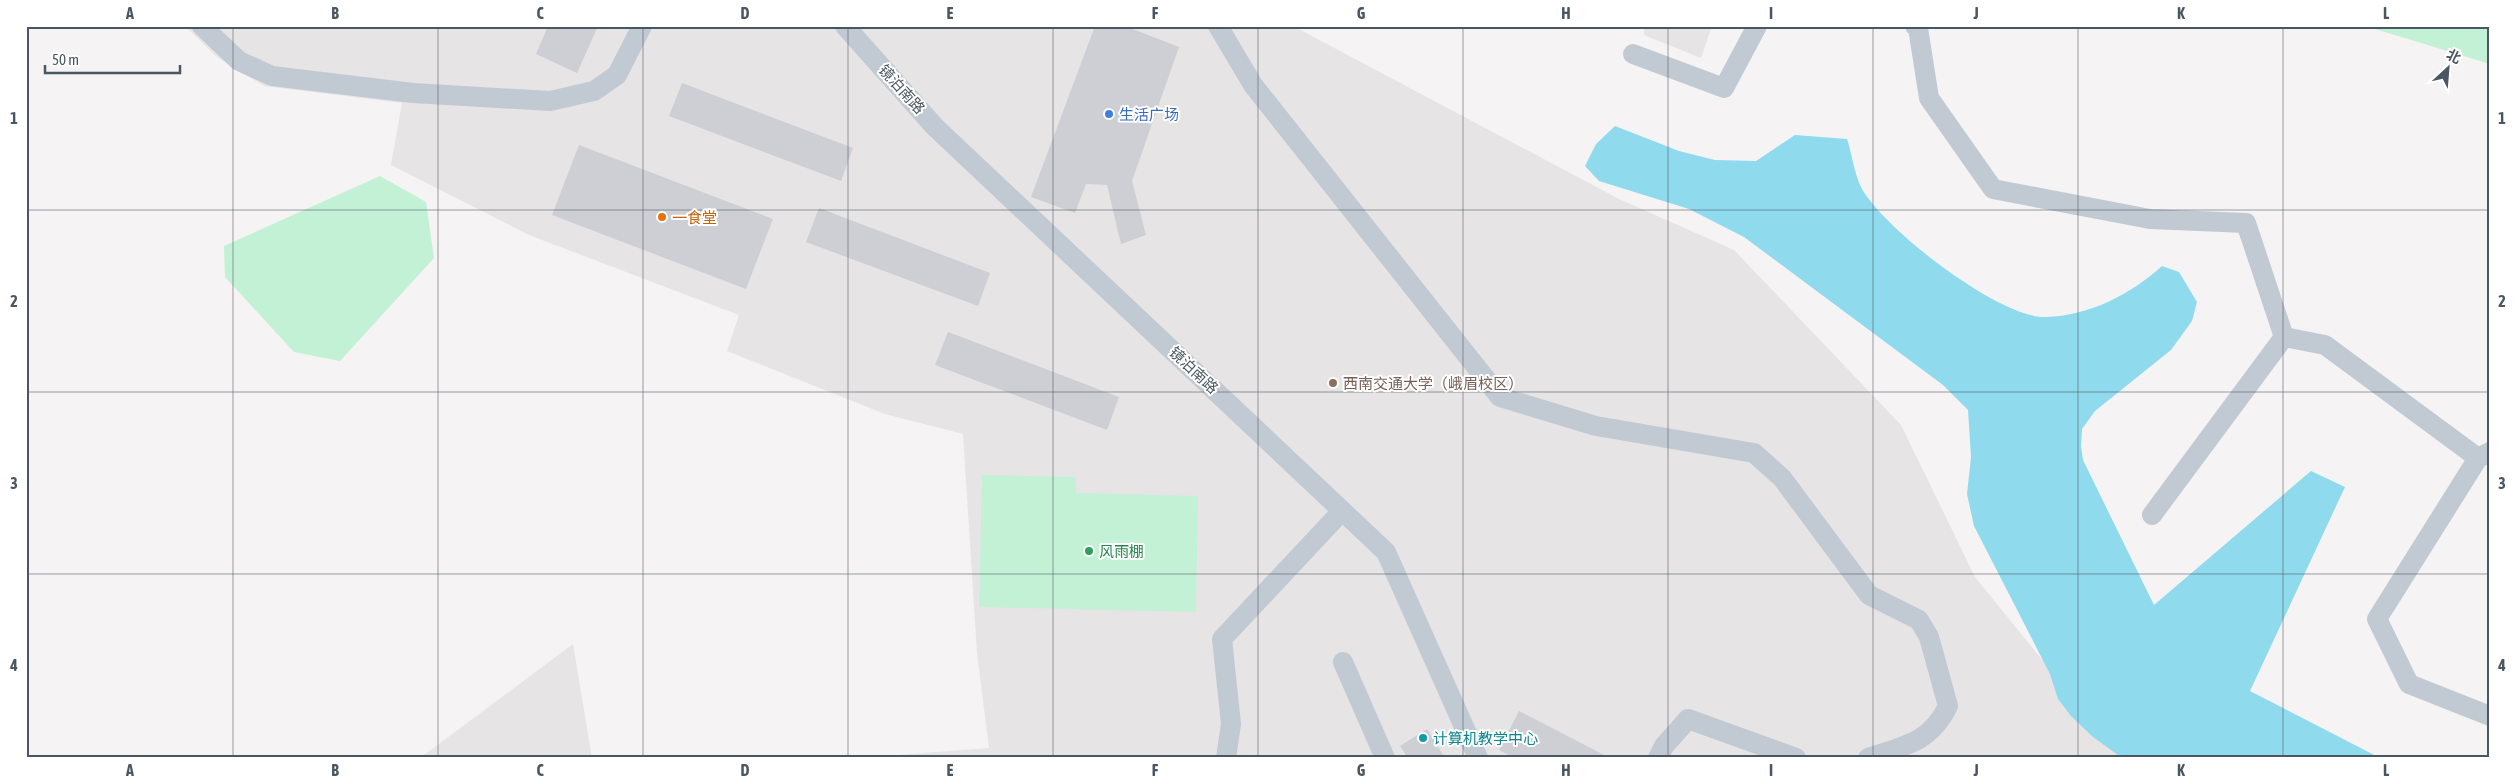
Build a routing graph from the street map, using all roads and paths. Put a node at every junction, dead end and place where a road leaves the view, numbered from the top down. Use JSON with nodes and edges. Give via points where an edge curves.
{"nodes":[{"id":1,"x":202,"y":26,"type":"edge"},
{"id":2,"x":642,"y":26,"type":"edge"},
{"id":3,"x":845,"y":26,"type":"edge"},
{"id":4,"x":1218,"y":26,"type":"edge"},
{"id":5,"x":1757,"y":26,"type":"edge"},
{"id":6,"x":1915,"y":26,"type":"edge"},
{"id":7,"x":1633,"y":54,"type":"dead end"},
{"id":8,"x":2284,"y":337,"type":"junction"},
{"id":9,"x":2484,"y":455,"type":"edge"},
{"id":10,"x":1342,"y":510,"type":"junction"},
{"id":11,"x":2152,"y":515,"type":"dead end"},
{"id":12,"x":1343,"y":662,"type":"dead end"},
{"id":13,"x":2490,"y":716,"type":"edge"},
{"id":14,"x":1226,"y":758,"type":"edge"},
{"id":15,"x":1385,"y":758,"type":"edge"},
{"id":16,"x":1478,"y":758,"type":"edge"},
{"id":17,"x":1658,"y":758,"type":"edge"},
{"id":18,"x":1796,"y":758,"type":"edge"},
{"id":19,"x":1868,"y":758,"type":"edge"}],
"edges":[{"from":1,"to":2,"type":"street","via":[[240,60],[272,76],[413,92],[550,101],[594,91],[617,75]]},
{"from":3,"to":10,"type":"street","name":"镜泊南路","via":[[935,127]]},
{"from":4,"to":19,"type":"street","via":[[1253,85],[1500,397],[1596,426],[1754,453],[1782,478],[1869,595],[1919,620],[1930,637],[1948,706],[1941,721],[1918,742]]},
{"from":5,"to":7,"type":"street","via":[[1724,88]]},
{"from":6,"to":8,"type":"street","via":[[1918,28],[1928,98],[1993,189],[2150,219],[2246,223]]},
{"from":8,"to":9,"type":"street","via":[[2325,345]]},
{"from":8,"to":11,"type":"street"},
{"from":9,"to":13,"type":"street","via":[[2377,619],[2409,684]]},
{"from":10,"to":14,"type":"street","via":[[1222,639],[1231,724]]},
{"from":10,"to":16,"type":"street","name":"镜泊南路","via":[[1386,552]]},
{"from":12,"to":15,"type":"street"},
{"from":17,"to":18,"type":"street","via":[[1688,718]]}]}
